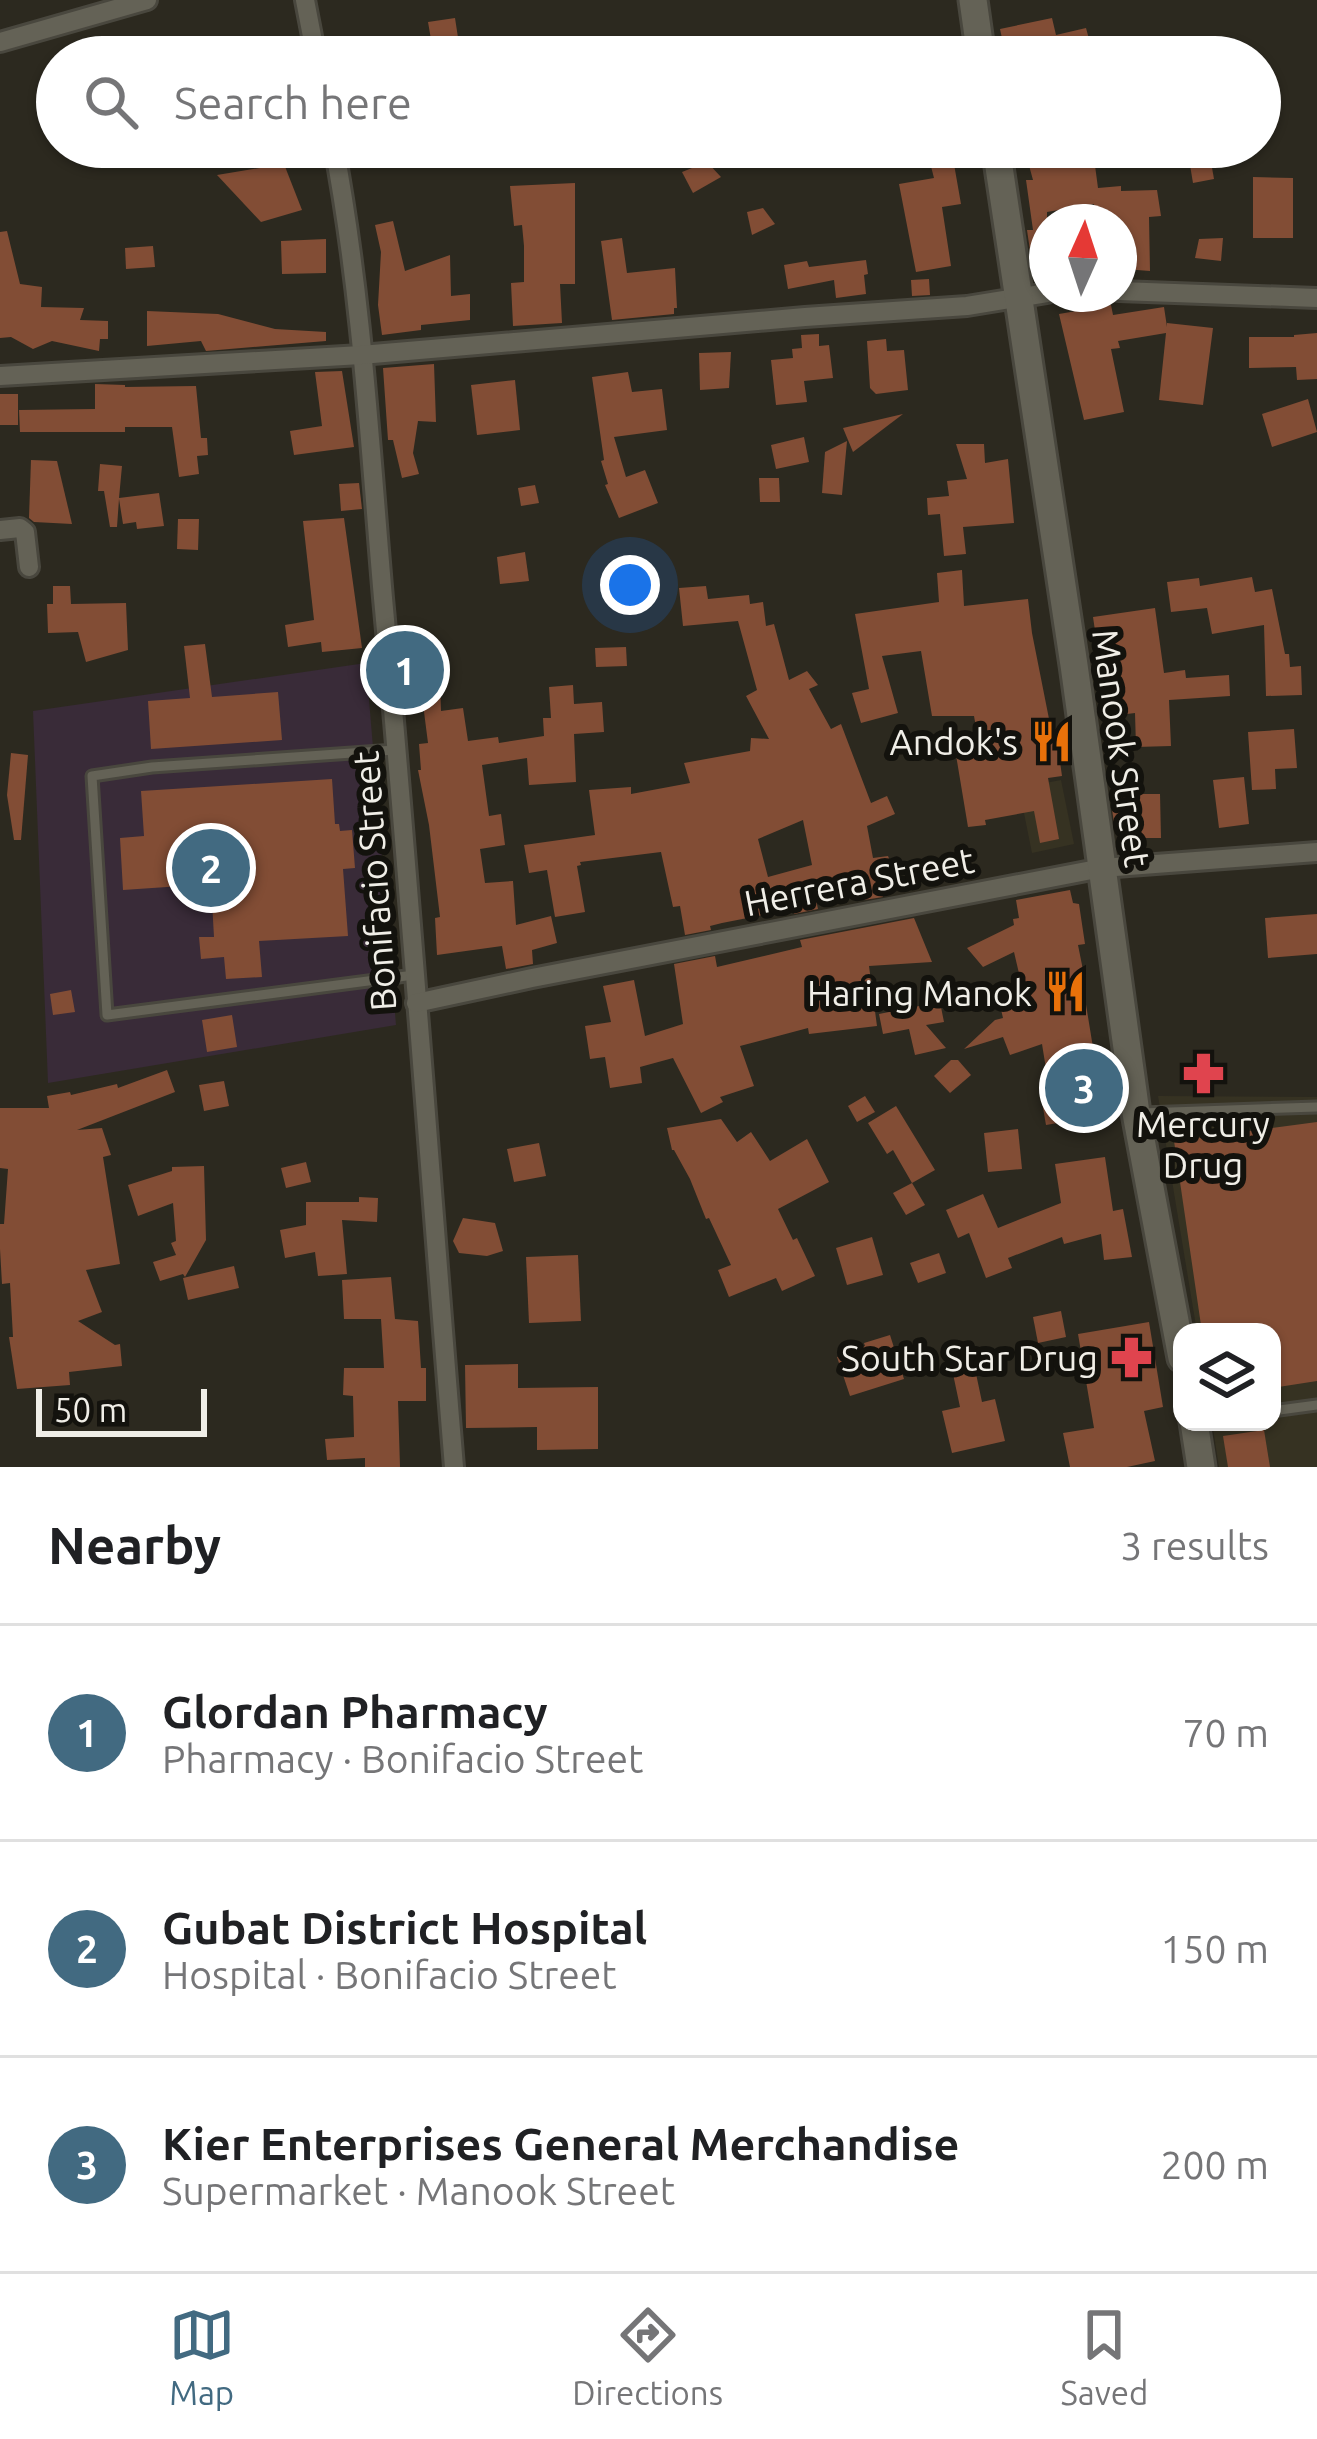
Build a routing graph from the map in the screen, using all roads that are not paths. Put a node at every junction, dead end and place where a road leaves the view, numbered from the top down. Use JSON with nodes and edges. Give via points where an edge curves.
{"nodes":[{"id":1,"x":147,"y":0,"type":"edge"},
{"id":2,"x":305,"y":0,"type":"edge"},
{"id":3,"x":973,"y":0,"type":"edge"},
{"id":4,"x":312,"y":36,"type":"edge"},
{"id":5,"x":979,"y":36,"type":"edge"},
{"id":6,"x":0,"y":42,"type":"edge"},
{"id":7,"x":338,"y":168,"type":"edge"},
{"id":8,"x":1000,"y":168,"type":"edge"},
{"id":9,"x":1029,"y":279,"type":"edge"},
{"id":10,"x":1137,"y":292,"type":"edge"},
{"id":11,"x":1029,"y":296,"type":"edge"},
{"id":12,"x":1317,"y":298,"type":"edge"},
{"id":13,"x":1035,"y":312,"type":"edge"},
{"id":14,"x":361,"y":355,"type":"junction"},
{"id":15,"x":0,"y":376,"type":"edge"},
{"id":16,"x":0,"y":530,"type":"edge"},
{"id":17,"x":29,"y":567,"type":"dead end"},
{"id":18,"x":397,"y":750,"type":"junction"},
{"id":19,"x":1317,"y":852,"type":"edge"},
{"id":20,"x":1102,"y":868,"type":"junction"},
{"id":21,"x":414,"y":975,"type":"junction"},
{"id":22,"x":416,"y":1003,"type":"junction"},
{"id":23,"x":1317,"y":1107,"type":"edge"},
{"id":24,"x":1136,"y":1113,"type":"junction"},
{"id":25,"x":1175,"y":1323,"type":"edge"},
{"id":26,"x":1317,"y":1405,"type":"edge"},
{"id":27,"x":1281,"y":1410,"type":"edge"},
{"id":28,"x":1195,"y":1431,"type":"edge"},
{"id":29,"x":454,"y":1467,"type":"edge"},
{"id":30,"x":1201,"y":1467,"type":"edge"}],
"edges":[{"from":1,"to":6,"type":"street"},
{"from":2,"to":4,"type":"street"},
{"from":3,"to":5,"type":"main road"},
{"from":7,"to":14,"type":"street","name":"Bonifacio Street"},
{"from":8,"to":9,"type":"main road","name":"Manook Street"},
{"from":10,"to":12,"type":"street"},
{"from":11,"to":14,"type":"street"},
{"from":13,"to":20,"type":"main road","name":"Manook Street"},
{"from":14,"to":15,"type":"street"},
{"from":14,"to":18,"type":"street","name":"Bonifacio Street"},
{"from":16,"to":17,"type":"street","via":[[26,532]]},
{"from":18,"to":21,"type":"street","name":"Bonifacio Street"},
{"from":18,"to":21,"type":"lane","via":[[92,776],[107,1015]]},
{"from":19,"to":20,"type":"street","name":"Herrera Street"},
{"from":20,"to":22,"type":"street","name":"Herrera Street"},
{"from":20,"to":24,"type":"main road","name":"Manook Street"},
{"from":21,"to":22,"type":"street","name":"Bonifacio Street"},
{"from":22,"to":29,"type":"street","name":"Bonifacio Street"},
{"from":23,"to":24,"type":"lane"},
{"from":24,"to":25,"type":"main road","name":"Manook Street"},
{"from":26,"to":27,"type":"lane"},
{"from":28,"to":30,"type":"main road"}]}
